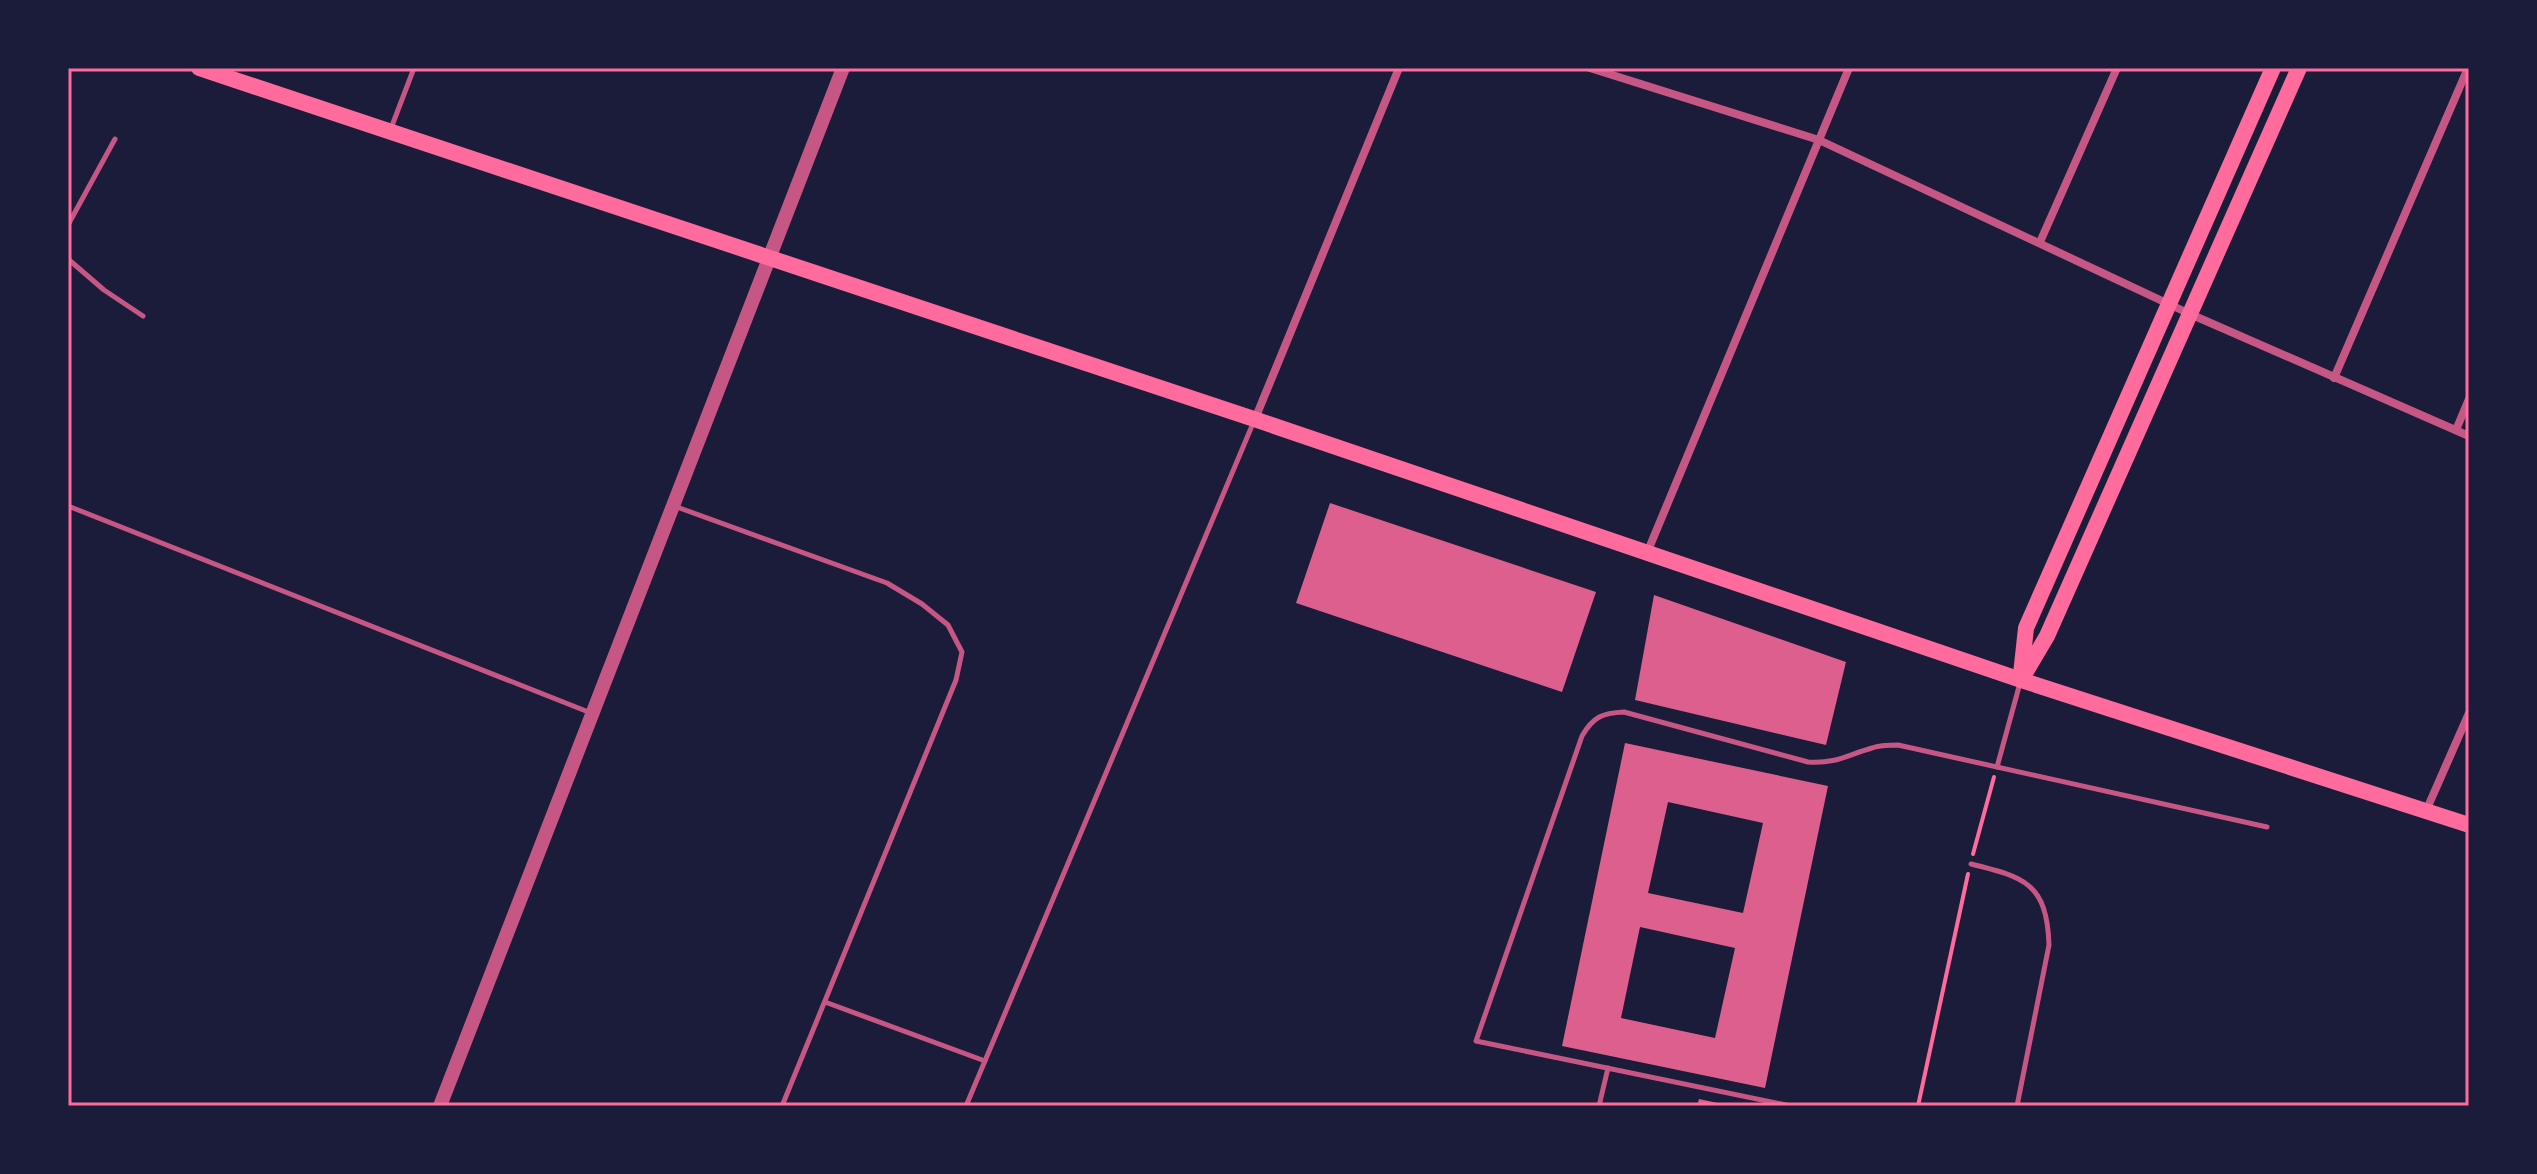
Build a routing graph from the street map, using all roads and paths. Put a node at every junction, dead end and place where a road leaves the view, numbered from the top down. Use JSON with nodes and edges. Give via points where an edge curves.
{"nodes":[{"id":1,"x":199,"y":68,"type":"edge"},
{"id":2,"x":414,"y":68,"type":"edge"},
{"id":3,"x":843,"y":68,"type":"edge"},
{"id":4,"x":1399,"y":68,"type":"edge"},
{"id":5,"x":1590,"y":68,"type":"edge"},
{"id":6,"x":1624,"y":68,"type":"edge"},
{"id":7,"x":1849,"y":68,"type":"edge"},
{"id":8,"x":2117,"y":68,"type":"edge"},
{"id":9,"x":2273,"y":68,"type":"edge"},
{"id":10,"x":2299,"y":68,"type":"edge"},
{"id":11,"x":2468,"y":68,"type":"edge"},
{"id":12,"x":1620,"y":78,"type":"junction"},
{"id":13,"x":390,"y":131,"type":"junction"},
{"id":14,"x":115,"y":139,"type":"dead end"},
{"id":15,"x":1819,"y":140,"type":"junction"},
{"id":16,"x":68,"y":225,"type":"edge"},
{"id":17,"x":2040,"y":242,"type":"junction"},
{"id":18,"x":769,"y":258,"type":"junction"},
{"id":19,"x":68,"y":259,"type":"edge"},
{"id":20,"x":2169,"y":303,"type":"junction"},
{"id":21,"x":2190,"y":314,"type":"junction"},
{"id":22,"x":143,"y":316,"type":"dead end"},
{"id":23,"x":2334,"y":378,"type":"junction"},
{"id":24,"x":2469,"y":399,"type":"edge"},
{"id":25,"x":1254,"y":419,"type":"junction"},
{"id":26,"x":2456,"y":430,"type":"junction"},
{"id":27,"x":2469,"y":436,"type":"edge"},
{"id":28,"x":68,"y":506,"type":"edge"},
{"id":29,"x":673,"y":506,"type":"junction"},
{"id":30,"x":1647,"y":553,"type":"junction"},
{"id":31,"x":2021,"y":680,"type":"junction"},
{"id":32,"x":592,"y":713,"type":"junction"},
{"id":33,"x":2469,"y":713,"type":"edge"},
{"id":34,"x":1997,"y":767,"type":"junction"},
{"id":35,"x":2426,"y":811,"type":"junction"},
{"id":36,"x":2469,"y":825,"type":"edge"},
{"id":37,"x":2267,"y":827,"type":"dead end"},
{"id":38,"x":1971,"y":864,"type":"junction"},
{"id":39,"x":825,"y":1002,"type":"junction"},
{"id":40,"x":985,"y":1061,"type":"junction"},
{"id":41,"x":1608,"y":1068,"type":"junction"},
{"id":42,"x":440,"y":1106,"type":"edge"},
{"id":43,"x":782,"y":1106,"type":"edge"},
{"id":44,"x":966,"y":1106,"type":"edge"},
{"id":45,"x":1599,"y":1106,"type":"edge"},
{"id":46,"x":1791,"y":1106,"type":"edge"},
{"id":47,"x":1918,"y":1106,"type":"edge"},
{"id":48,"x":2017,"y":1106,"type":"edge"}],
"edges":[{"from":1,"to":13,"type":"main road"},
{"from":2,"to":13,"type":"lane"},
{"from":3,"to":18,"type":"street"},
{"from":4,"to":25,"type":"street"},
{"from":5,"to":12,"type":"street"},
{"from":6,"to":12,"type":"street"},
{"from":7,"to":15,"type":"street"},
{"from":8,"to":17,"type":"street"},
{"from":9,"to":20,"type":"main road"},
{"from":10,"to":21,"type":"main road"},
{"from":11,"to":23,"type":"street"},
{"from":12,"to":15,"type":"street"},
{"from":13,"to":18,"type":"main road"},
{"from":14,"to":16,"type":"lane"},
{"from":15,"to":17,"type":"street"},
{"from":15,"to":30,"type":"street"},
{"from":17,"to":20,"type":"street"},
{"from":18,"to":25,"type":"main road"},
{"from":18,"to":29,"type":"street"},
{"from":19,"to":22,"type":"lane"},
{"from":20,"to":21,"type":"street"},
{"from":20,"to":31,"type":"main road","via":[[2026,628]]},
{"from":21,"to":23,"type":"street"},
{"from":21,"to":31,"type":"main road","via":[[2047,636]]},
{"from":23,"to":26,"type":"street"},
{"from":24,"to":26,"type":"street"},
{"from":25,"to":30,"type":"main road"},
{"from":25,"to":40,"type":"lane"},
{"from":26,"to":27,"type":"street"},
{"from":28,"to":32,"type":"lane"},
{"from":29,"to":32,"type":"street"},
{"from":29,"to":39,"type":"lane","via":[[887,583],[948,625],[962,652],[956,680]]},
{"from":30,"to":31,"type":"main road"},
{"from":31,"to":34,"type":"lane"},
{"from":31,"to":35,"type":"main road"},
{"from":32,"to":42,"type":"street"},
{"from":33,"to":35,"type":"street"},
{"from":34,"to":37,"type":"lane"},
{"from":34,"to":38,"type":"path"},
{"from":34,"to":41,"type":"lane","via":[[1898,745],[1874,747],[1836,762],[1808,762],[1624,712],[1592,719],[1476,1041]]},
{"from":35,"to":36,"type":"main road"},
{"from":38,"to":47,"type":"path"},
{"from":38,"to":48,"type":"lane","via":[[2023,880],[2039,896],[2049,919],[2049,945]]},
{"from":39,"to":40,"type":"lane"},
{"from":39,"to":43,"type":"lane"},
{"from":40,"to":44,"type":"lane"},
{"from":41,"to":45,"type":"lane"},
{"from":41,"to":46,"type":"lane"}]}
